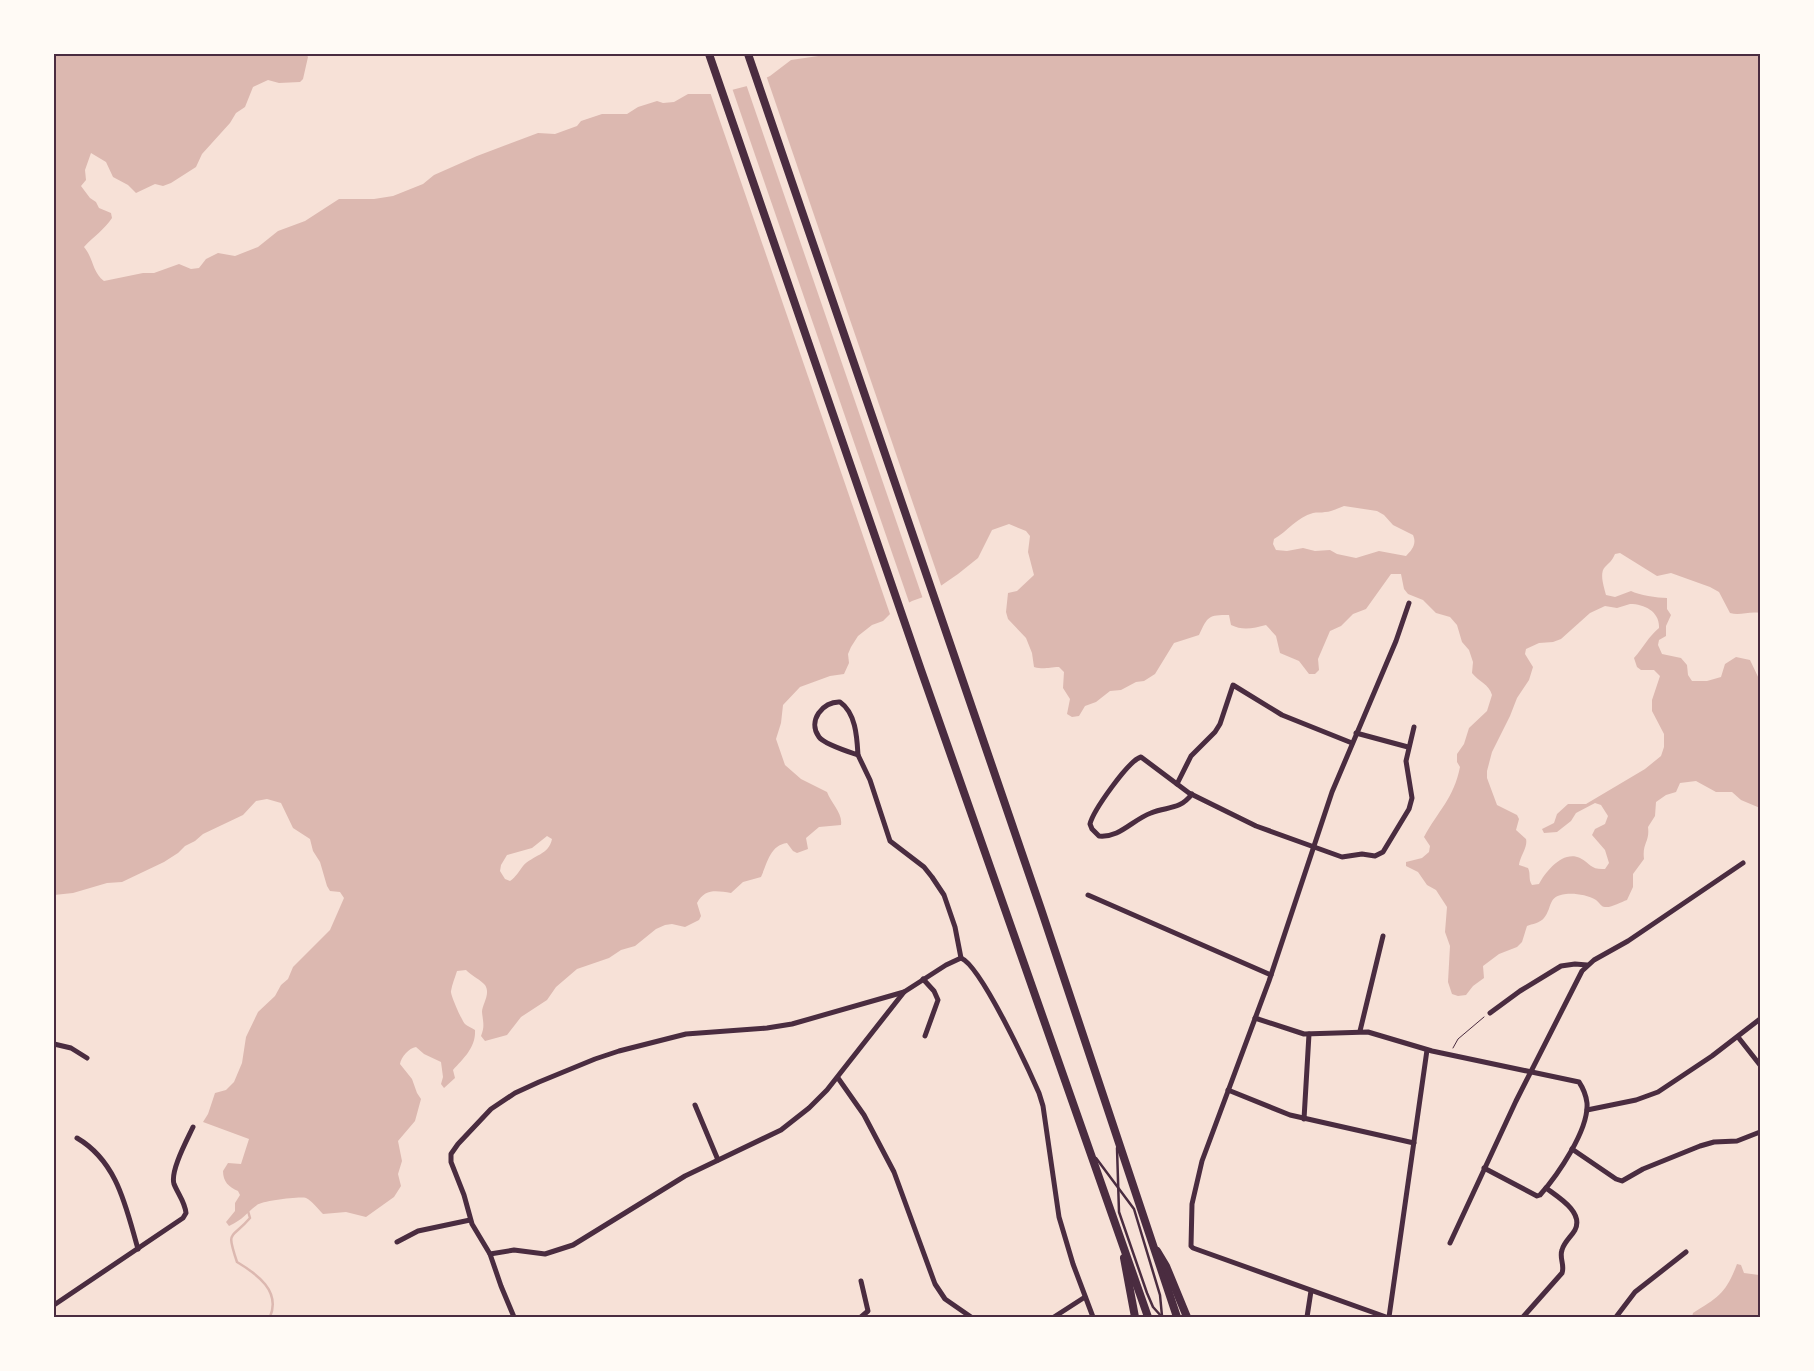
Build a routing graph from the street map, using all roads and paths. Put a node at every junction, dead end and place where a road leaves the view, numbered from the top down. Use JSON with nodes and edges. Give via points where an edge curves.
{"nodes":[{"id":1,"x":748,"y":54,"type":"edge"},
{"id":2,"x":709,"y":56,"type":"edge"},
{"id":3,"x":1409,"y":604,"type":"dead end"},
{"id":4,"x":1414,"y":727,"type":"dead end"},
{"id":5,"x":1356,"y":733,"type":"junction"},
{"id":6,"x":1352,"y":744,"type":"junction"},
{"id":7,"x":1408,"y":747,"type":"junction"},
{"id":8,"x":858,"y":755,"type":"junction"},
{"id":9,"x":1177,"y":784,"type":"junction"},
{"id":10,"x":1192,"y":794,"type":"junction"},
{"id":11,"x":1314,"y":847,"type":"junction"},
{"id":12,"x":1743,"y":863,"type":"dead end"},
{"id":13,"x":1088,"y":895,"type":"dead end"},
{"id":14,"x":1383,"y":936,"type":"dead end"},
{"id":15,"x":961,"y":958,"type":"junction"},
{"id":16,"x":1588,"y":965,"type":"junction"},
{"id":17,"x":1271,"y":975,"type":"junction"},
{"id":18,"x":923,"y":979,"type":"junction"},
{"id":19,"x":904,"y":992,"type":"junction"},
{"id":20,"x":1490,"y":1012,"type":"joint"},
{"id":21,"x":1255,"y":1018,"type":"junction"},
{"id":22,"x":1760,"y":1019,"type":"edge"},
{"id":23,"x":1360,"y":1031,"type":"junction"},
{"id":24,"x":1309,"y":1034,"type":"junction"},
{"id":25,"x":925,"y":1036,"type":"dead end"},
{"id":26,"x":1738,"y":1037,"type":"junction"},
{"id":27,"x":54,"y":1044,"type":"edge"},
{"id":28,"x":1427,"y":1050,"type":"junction"},
{"id":29,"x":1447,"y":1054,"type":"junction"},
{"id":30,"x":87,"y":1058,"type":"dead end"},
{"id":31,"x":1760,"y":1065,"type":"edge"},
{"id":32,"x":1531,"y":1072,"type":"junction"},
{"id":33,"x":838,"y":1078,"type":"junction"},
{"id":34,"x":1228,"y":1090,"type":"junction"},
{"id":35,"x":695,"y":1105,"type":"dead end"},
{"id":36,"x":1586,"y":1110,"type":"junction"},
{"id":37,"x":1304,"y":1119,"type":"junction"},
{"id":38,"x":192,"y":1127,"type":"dead end"},
{"id":39,"x":1760,"y":1132,"type":"edge"},
{"id":40,"x":77,"y":1138,"type":"dead end"},
{"id":41,"x":1117,"y":1142,"type":"junction"},
{"id":42,"x":1414,"y":1143,"type":"junction"},
{"id":43,"x":1572,"y":1149,"type":"junction"},
{"id":44,"x":1090,"y":1151,"type":"junction"},
{"id":45,"x":718,"y":1160,"type":"junction"},
{"id":46,"x":1484,"y":1168,"type":"junction"},
{"id":47,"x":1118,"y":1187,"type":"junction"},
{"id":48,"x":1546,"y":1188,"type":"junction"},
{"id":49,"x":470,"y":1220,"type":"junction"},
{"id":50,"x":1148,"y":1233,"type":"junction"},
{"id":51,"x":1121,"y":1241,"type":"junction"},
{"id":52,"x":397,"y":1242,"type":"dead end"},
{"id":53,"x":1450,"y":1244,"type":"dead end"},
{"id":54,"x":138,"y":1249,"type":"junction"},
{"id":55,"x":1686,"y":1252,"type":"dead end"},
{"id":56,"x":490,"y":1254,"type":"junction"},
{"id":57,"x":861,"y":1281,"type":"dead end"},
{"id":58,"x":1311,"y":1291,"type":"junction"},
{"id":59,"x":1085,"y":1297,"type":"junction"},
{"id":60,"x":54,"y":1304,"type":"edge"},
{"id":61,"x":514,"y":1317,"type":"edge"},
{"id":62,"x":861,"y":1317,"type":"edge"},
{"id":63,"x":971,"y":1317,"type":"edge"},
{"id":64,"x":1054,"y":1317,"type":"edge"},
{"id":65,"x":1093,"y":1317,"type":"edge"},
{"id":66,"x":1135,"y":1317,"type":"edge"},
{"id":67,"x":1148,"y":1317,"type":"edge"},
{"id":68,"x":1162,"y":1317,"type":"edge"},
{"id":69,"x":1177,"y":1317,"type":"edge"},
{"id":70,"x":1188,"y":1317,"type":"edge"},
{"id":71,"x":1307,"y":1317,"type":"edge"},
{"id":72,"x":1387,"y":1317,"type":"edge"},
{"id":73,"x":1523,"y":1317,"type":"edge"},
{"id":74,"x":1616,"y":1317,"type":"edge"}],
"edges":[{"from":1,"to":41,"type":"main road","via":[[1041,909]]},
{"from":2,"to":44,"type":"main road"},
{"from":3,"to":5,"type":"street"},
{"from":4,"to":7,"type":"street"},
{"from":5,"to":6,"type":"street"},
{"from":5,"to":7,"type":"street"},
{"from":6,"to":9,"type":"street","via":[[1282,715],[1233,685],[1220,724],[1191,756]]},
{"from":6,"to":11,"type":"street"},
{"from":7,"to":11,"type":"street","via":[[1406,768],[1412,798],[1410,808],[1384,852],[1372,856],[1342,857]]},
{"from":8,"to":8,"type":"street","via":[[818,736],[816,718],[826,705],[840,702],[846,706],[854,724]]},
{"from":8,"to":15,"type":"street","via":[[870,780],[890,841],[924,867],[944,895]]},
{"from":9,"to":10,"type":"street"},
{"from":9,"to":10,"type":"street","via":[[1144,758],[1132,762],[1091,820],[1094,833],[1111,835],[1148,813],[1178,806]]},
{"from":10,"to":11,"type":"street","via":[[1256,826]]},
{"from":11,"to":17,"type":"street"},
{"from":12,"to":16,"type":"street"},
{"from":13,"to":17,"type":"street"},
{"from":14,"to":23,"type":"street"},
{"from":15,"to":18,"type":"street"},
{"from":15,"to":59,"type":"street","via":[[966,960],[989,992],[1039,1093],[1059,1217]]},
{"from":16,"to":20,"type":"street","via":[[1561,966]]},
{"from":16,"to":32,"type":"street","via":[[1574,984]]},
{"from":17,"to":21,"type":"street"},
{"from":18,"to":19,"type":"street"},
{"from":18,"to":25,"type":"street","via":[[938,1000]]},
{"from":19,"to":33,"type":"street"},
{"from":19,"to":49,"type":"street","via":[[792,1024],[686,1034],[595,1059],[526,1088],[497,1104],[481,1118],[452,1154],[451,1162]]},
{"from":20,"to":29,"type":"path","via":[[1458,1039]]},
{"from":21,"to":24,"type":"street"},
{"from":21,"to":34,"type":"street"},
{"from":22,"to":26,"type":"street"},
{"from":23,"to":24,"type":"street"},
{"from":23,"to":28,"type":"street"},
{"from":24,"to":37,"type":"street"},
{"from":26,"to":31,"type":"street"},
{"from":26,"to":36,"type":"street","via":[[1652,1095]]},
{"from":27,"to":30,"type":"street","via":[[71,1048]]},
{"from":28,"to":29,"type":"street"},
{"from":28,"to":42,"type":"street"},
{"from":29,"to":32,"type":"street"},
{"from":32,"to":36,"type":"street","via":[[1579,1082],[1586,1096]]},
{"from":32,"to":46,"type":"street"},
{"from":33,"to":45,"type":"street","via":[[787,1126]]},
{"from":33,"to":63,"type":"street","via":[[864,1115],[894,1172],[935,1284],[945,1299]]},
{"from":34,"to":37,"type":"street"},
{"from":34,"to":58,"type":"street","via":[[1194,1192],[1191,1246]]},
{"from":35,"to":45,"type":"street"},
{"from":36,"to":43,"type":"street"},
{"from":37,"to":42,"type":"street"},
{"from":38,"to":54,"type":"street","via":[[173,1176],[186,1213]]},
{"from":39,"to":43,"type":"street","via":[[1737,1141],[1700,1146],[1622,1181]]},
{"from":40,"to":54,"type":"street","via":[[96,1153],[116,1183]]},
{"from":41,"to":47,"type":"lane"},
{"from":41,"to":50,"type":"main road"},
{"from":42,"to":72,"type":"street"},
{"from":43,"to":48,"type":"street"},
{"from":44,"to":47,"type":"lane"},
{"from":44,"to":51,"type":"main road"},
{"from":45,"to":56,"type":"street","via":[[673,1183],[573,1245],[545,1254],[514,1250]]},
{"from":46,"to":48,"type":"street","via":[[1537,1196]]},
{"from":46,"to":53,"type":"street"},
{"from":47,"to":68,"type":"lane","via":[[1134,1208],[1160,1294]]},
{"from":47,"to":68,"type":"lane","via":[[1119,1212],[1130,1246],[1153,1307]]},
{"from":48,"to":73,"type":"street","via":[[1570,1208],[1577,1224],[1562,1250],[1562,1273]]},
{"from":49,"to":52,"type":"street","via":[[418,1231]]},
{"from":49,"to":56,"type":"street"},
{"from":50,"to":69,"type":"main road"},
{"from":50,"to":70,"type":"main road"},
{"from":51,"to":66,"type":"main road"},
{"from":51,"to":67,"type":"main road"},
{"from":54,"to":60,"type":"street"},
{"from":55,"to":74,"type":"street","via":[[1635,1292]]},
{"from":56,"to":61,"type":"street"},
{"from":57,"to":62,"type":"street","via":[[868,1311]]},
{"from":58,"to":71,"type":"street"},
{"from":58,"to":72,"type":"street"},
{"from":59,"to":64,"type":"street"},
{"from":59,"to":65,"type":"street"}]}
